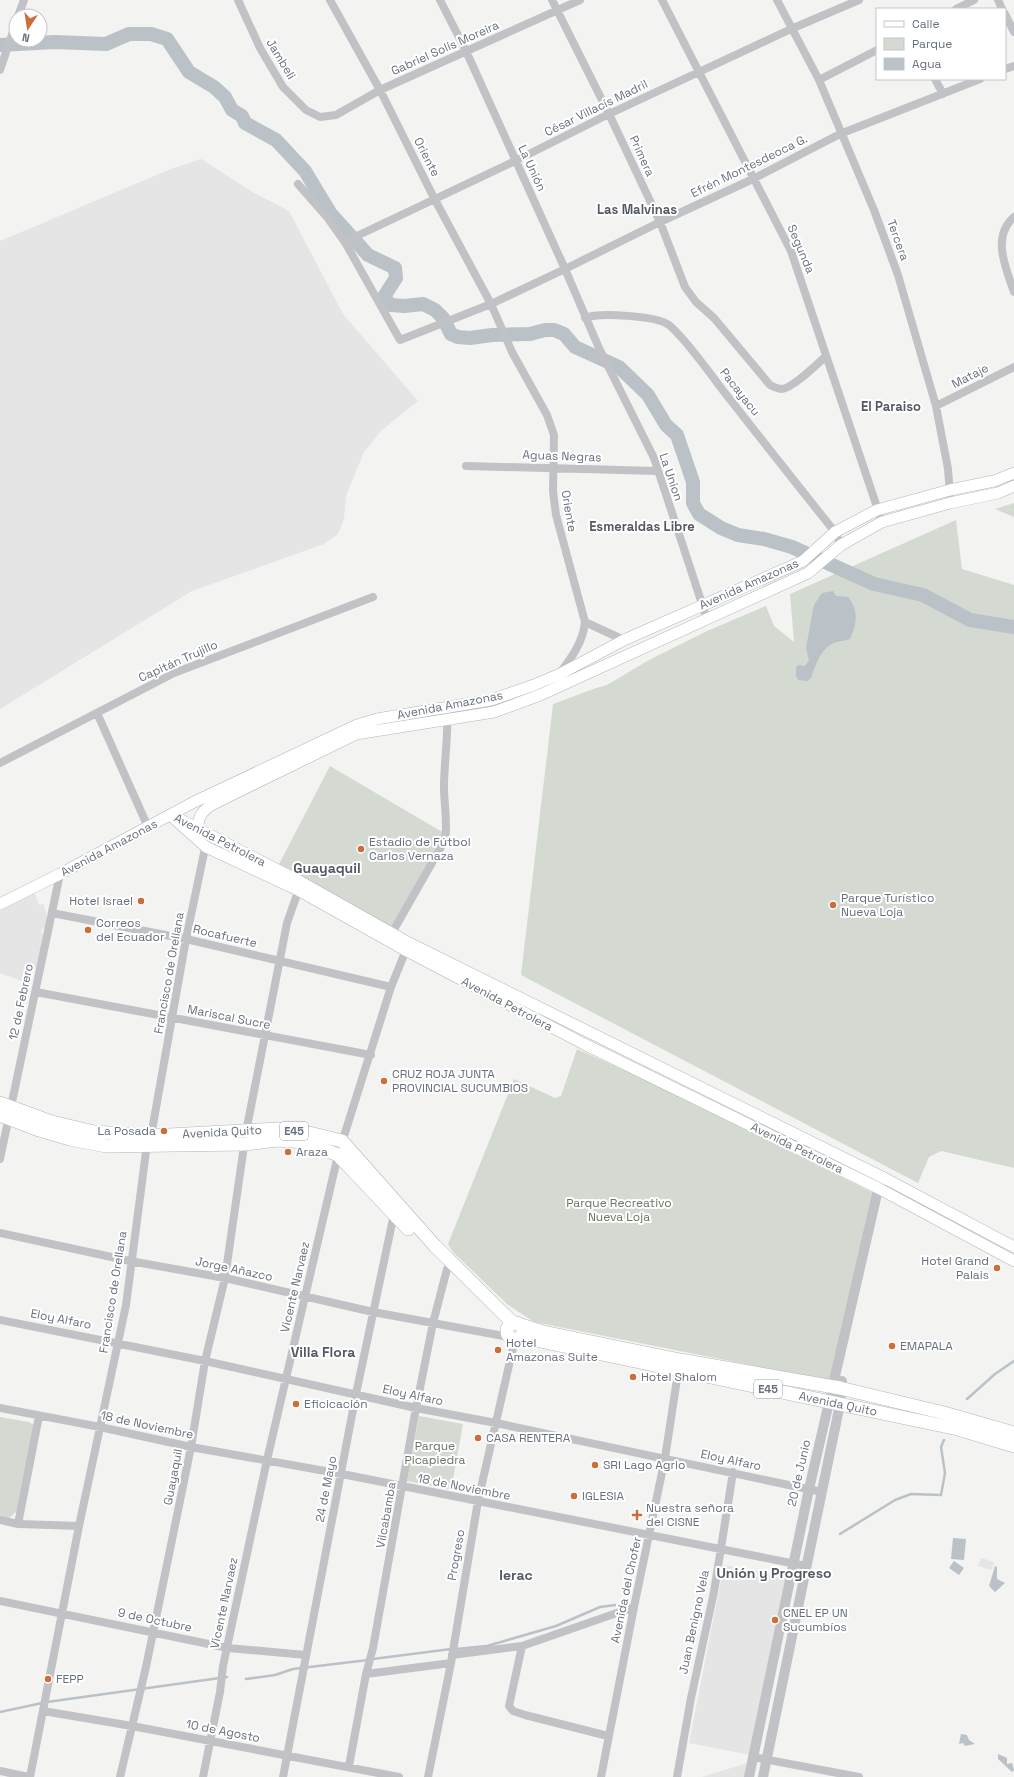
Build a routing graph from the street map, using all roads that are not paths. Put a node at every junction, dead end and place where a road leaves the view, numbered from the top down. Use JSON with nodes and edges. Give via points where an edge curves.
{"nodes":[{"id":1,"x":239,"y":0,"type":"edge"},
{"id":2,"x":330,"y":0,"type":"edge"},
{"id":3,"x":440,"y":0,"type":"edge"},
{"id":4,"x":552,"y":0,"type":"edge"},
{"id":5,"x":580,"y":0,"type":"edge"},
{"id":6,"x":662,"y":0,"type":"edge"},
{"id":7,"x":777,"y":0,"type":"edge"},
{"id":8,"x":859,"y":0,"type":"edge"},
{"id":9,"x":974,"y":0,"type":"edge"},
{"id":10,"x":958,"y":8,"type":"edge"},
{"id":11,"x":557,"y":10,"type":"junction"},
{"id":12,"x":1006,"y":16,"type":"edge"},
{"id":13,"x":791,"y":29,"type":"junction"},
{"id":14,"x":1014,"y":32,"type":"edge"},
{"id":15,"x":8,"y":48,"type":"edge"},
{"id":16,"x":466,"y":51,"type":"junction"},
{"id":17,"x":876,"y":51,"type":"edge"},
{"id":18,"x":0,"y":70,"type":"edge"},
{"id":19,"x":699,"y":72,"type":"junction"},
{"id":20,"x":819,"y":80,"type":"junction"},
{"id":21,"x":936,"y":80,"type":"edge"},
{"id":22,"x":978,"y":80,"type":"edge"},
{"id":23,"x":380,"y":90,"type":"junction"},
{"id":24,"x":943,"y":94,"type":"junction"},
{"id":25,"x":609,"y":114,"type":"junction"},
{"id":26,"x":320,"y":117,"type":"joint"},
{"id":27,"x":840,"y":134,"type":"junction"},
{"id":28,"x":515,"y":161,"type":"junction"},
{"id":29,"x":753,"y":179,"type":"junction"},
{"id":30,"x":298,"y":184,"type":"dead end"},
{"id":31,"x":434,"y":198,"type":"junction"},
{"id":32,"x":1014,"y":217,"type":"edge"},
{"id":33,"x":660,"y":222,"type":"junction"},
{"id":34,"x":348,"y":243,"type":"junction"},
{"id":35,"x":565,"y":269,"type":"junction"},
{"id":36,"x":1014,"y":292,"type":"edge"},
{"id":37,"x":491,"y":304,"type":"junction"},
{"id":38,"x":585,"y":318,"type":"junction"},
{"id":39,"x":599,"y":348,"type":"joint"},
{"id":40,"x":826,"y":356,"type":"junction"},
{"id":41,"x":1014,"y":367,"type":"edge"},
{"id":42,"x":936,"y":406,"type":"junction"},
{"id":43,"x":466,"y":466,"type":"dead end"},
{"id":44,"x":554,"y":467,"type":"junction"},
{"id":45,"x":658,"y":471,"type":"junction"},
{"id":46,"x":1014,"y":473,"type":"edge"},
{"id":47,"x":1014,"y":486,"type":"edge"},
{"id":48,"x":950,"y":490,"type":"junction"},
{"id":49,"x":950,"y":503,"type":"junction"},
{"id":50,"x":877,"y":510,"type":"junction"},
{"id":51,"x":882,"y":522,"type":"junction"},
{"id":52,"x":831,"y":536,"type":"junction"},
{"id":53,"x":838,"y":548,"type":"junction"},
{"id":54,"x":373,"y":597,"type":"dead end"},
{"id":55,"x":702,"y":605,"type":"junction"},
{"id":56,"x":707,"y":619,"type":"junction"},
{"id":57,"x":585,"y":622,"type":"junction"},
{"id":58,"x":624,"y":640,"type":"junction"},
{"id":59,"x":560,"y":674,"type":"junction"},
{"id":60,"x":446,"y":707,"type":"junction"},
{"id":61,"x":97,"y":713,"type":"junction"},
{"id":62,"x":448,"y":721,"type":"junction"},
{"id":63,"x":0,"y":763,"type":"edge"},
{"id":64,"x":170,"y":815,"type":"junction"},
{"id":65,"x":148,"y":827,"type":"junction"},
{"id":66,"x":198,"y":828,"type":"junction"},
{"id":67,"x":208,"y":834,"type":"junction"},
{"id":68,"x":206,"y":847,"type":"junction"},
{"id":69,"x":60,"y":874,"type":"junction"},
{"id":70,"x":300,"y":886,"type":"junction"},
{"id":71,"x":0,"y":904,"type":"edge"},
{"id":72,"x":52,"y":913,"type":"junction"},
{"id":73,"x":392,"y":933,"type":"junction"},
{"id":74,"x":186,"y":939,"type":"junction"},
{"id":75,"x":407,"y":946,"type":"junction"},
{"id":76,"x":280,"y":961,"type":"junction"},
{"id":77,"x":392,"y":987,"type":"junction"},
{"id":78,"x":36,"y":992,"type":"junction"},
{"id":79,"x":173,"y":1019,"type":"junction"},
{"id":80,"x":266,"y":1036,"type":"junction"},
{"id":81,"x":371,"y":1055,"type":"junction"},
{"id":82,"x":5,"y":1110,"type":"edge"},
{"id":83,"x":246,"y":1138,"type":"junction"},
{"id":84,"x":149,"y":1140,"type":"junction"},
{"id":85,"x":342,"y":1142,"type":"junction"},
{"id":86,"x":338,"y":1155,"type":"junction"},
{"id":87,"x":0,"y":1159,"type":"edge"},
{"id":88,"x":883,"y":1184,"type":"junction"},
{"id":89,"x":397,"y":1212,"type":"junction"},
{"id":90,"x":0,"y":1233,"type":"edge"},
{"id":91,"x":1014,"y":1247,"type":"edge"},
{"id":92,"x":130,"y":1261,"type":"junction"},
{"id":93,"x":1014,"y":1261,"type":"edge"},
{"id":94,"x":447,"y":1269,"type":"junction"},
{"id":95,"x":225,"y":1278,"type":"junction"},
{"id":96,"x":306,"y":1297,"type":"junction"},
{"id":97,"x":373,"y":1312,"type":"junction"},
{"id":98,"x":0,"y":1320,"type":"edge"},
{"id":99,"x":433,"y":1323,"type":"junction"},
{"id":100,"x":514,"y":1332,"type":"junction"},
{"id":101,"x":118,"y":1343,"type":"junction"},
{"id":102,"x":205,"y":1361,"type":"junction"},
{"id":103,"x":679,"y":1365,"type":"junction"},
{"id":104,"x":286,"y":1378,"type":"junction"},
{"id":105,"x":837,"y":1387,"type":"junction"},
{"id":106,"x":356,"y":1394,"type":"junction"},
{"id":107,"x":835,"y":1403,"type":"junction"},
{"id":108,"x":0,"y":1408,"type":"edge"},
{"id":109,"x":416,"y":1408,"type":"junction"},
{"id":110,"x":39,"y":1416,"type":"junction"},
{"id":111,"x":496,"y":1423,"type":"junction"},
{"id":112,"x":100,"y":1427,"type":"junction"},
{"id":113,"x":1014,"y":1433,"type":"edge"},
{"id":114,"x":1014,"y":1446,"type":"edge"},
{"id":115,"x":191,"y":1447,"type":"junction"},
{"id":116,"x":665,"y":1458,"type":"junction"},
{"id":117,"x":267,"y":1460,"type":"junction"},
{"id":118,"x":733,"y":1472,"type":"junction"},
{"id":119,"x":342,"y":1474,"type":"junction"},
{"id":120,"x":403,"y":1487,"type":"junction"},
{"id":121,"x":809,"y":1488,"type":"junction"},
{"id":122,"x":822,"y":1492,"type":"junction"},
{"id":123,"x":478,"y":1501,"type":"junction"},
{"id":124,"x":0,"y":1520,"type":"edge"},
{"id":125,"x":18,"y":1524,"type":"junction"},
{"id":126,"x":79,"y":1526,"type":"junction"},
{"id":127,"x":649,"y":1535,"type":"junction"},
{"id":128,"x":721,"y":1549,"type":"junction"},
{"id":129,"x":793,"y":1562,"type":"junction"},
{"id":130,"x":806,"y":1566,"type":"junction"},
{"id":131,"x":0,"y":1601,"type":"edge"},
{"id":132,"x":634,"y":1607,"type":"junction"},
{"id":133,"x":62,"y":1613,"type":"junction"},
{"id":134,"x":153,"y":1632,"type":"junction"},
{"id":135,"x":522,"y":1646,"type":"junction"},
{"id":136,"x":228,"y":1648,"type":"junction"},
{"id":137,"x":306,"y":1655,"type":"junction"},
{"id":138,"x":451,"y":1659,"type":"junction"},
{"id":139,"x":366,"y":1674,"type":"junction"},
{"id":140,"x":43,"y":1711,"type":"junction"},
{"id":141,"x":132,"y":1726,"type":"junction"},
{"id":142,"x":608,"y":1736,"type":"junction"},
{"id":143,"x":210,"y":1742,"type":"junction"},
{"id":144,"x":288,"y":1756,"type":"junction"},
{"id":145,"x":753,"y":1757,"type":"junction"},
{"id":146,"x":767,"y":1760,"type":"junction"},
{"id":147,"x":349,"y":1766,"type":"junction"},
{"id":148,"x":0,"y":1771,"type":"edge"},
{"id":149,"x":371,"y":1774,"type":"edge"},
{"id":150,"x":30,"y":1777,"type":"edge"},
{"id":151,"x":120,"y":1777,"type":"edge"},
{"id":152,"x":203,"y":1777,"type":"edge"},
{"id":153,"x":284,"y":1777,"type":"edge"},
{"id":154,"x":399,"y":1777,"type":"edge"},
{"id":155,"x":428,"y":1777,"type":"edge"},
{"id":156,"x":601,"y":1777,"type":"edge"},
{"id":157,"x":677,"y":1777,"type":"edge"},
{"id":158,"x":749,"y":1777,"type":"edge"},
{"id":159,"x":764,"y":1777,"type":"edge"},
{"id":160,"x":859,"y":1777,"type":"edge"}],
"edges":[{"from":1,"to":26,"type":"street","name":"Jambeli","via":[[260,48],[284,87],[306,110]]},
{"from":2,"to":23,"type":"street","name":"Oriente"},
{"from":3,"to":16,"type":"street","name":"La Unión"},
{"from":4,"to":11,"type":"street","name":"Primera"},
{"from":5,"to":11,"type":"street","name":"Gabriel Solís Moreira"},
{"from":6,"to":19,"type":"street","name":"Segunda"},
{"from":7,"to":13,"type":"street","name":"Tercera"},
{"from":8,"to":13,"type":"street","name":"César Villacís Madril"},
{"from":9,"to":10,"type":"street"},
{"from":11,"to":16,"type":"street","name":"Gabriel Solís Moreira"},
{"from":11,"to":25,"type":"street","name":"Primera"},
{"from":12,"to":14,"type":"street"},
{"from":13,"to":19,"type":"street","name":"César Villacís Madril"},
{"from":13,"to":20,"type":"street","name":"Tercera"},
{"from":15,"to":18,"type":"street"},
{"from":16,"to":23,"type":"street","name":"Gabriel Solís Moreira"},
{"from":16,"to":28,"type":"street","name":"La Unión"},
{"from":17,"to":20,"type":"street"},
{"from":19,"to":25,"type":"street","name":"César Villacís Madril"},
{"from":19,"to":29,"type":"street","name":"Segunda"},
{"from":20,"to":27,"type":"street","name":"Tercera"},
{"from":21,"to":24,"type":"street"},
{"from":22,"to":24,"type":"street","name":"Efrén Montesdeoca G."},
{"from":23,"to":26,"type":"street","name":"Gabriel Solís Moreira","via":[[336,114]]},
{"from":23,"to":31,"type":"street","name":"Oriente"},
{"from":24,"to":27,"type":"street","name":"Efrén Montesdeoca G."},
{"from":25,"to":28,"type":"street","name":"César Villacís Madril"},
{"from":25,"to":33,"type":"street","name":"Primera"},
{"from":27,"to":29,"type":"street","name":"Efrén Montesdeoca G."},
{"from":27,"to":42,"type":"street","name":"Tercera","via":[[874,210],[898,275]]},
{"from":28,"to":31,"type":"street","name":"César Villacís Madril"},
{"from":28,"to":35,"type":"street","name":"La Unión"},
{"from":29,"to":33,"type":"street","name":"Efrén Montesdeoca G."},
{"from":29,"to":40,"type":"street","name":"Segunda","via":[[791,251]]},
{"from":30,"to":34,"type":"street"},
{"from":31,"to":34,"type":"street","name":"César Villacís Madril"},
{"from":31,"to":37,"type":"street","name":"Oriente"},
{"from":32,"to":36,"type":"street","via":[[1008,222],[1001,242],[1001,253]]},
{"from":33,"to":35,"type":"street","name":"Efrén Montesdeoca G."},
{"from":33,"to":40,"type":"street","name":"Primera","via":[[685,287],[770,385],[784,389]]},
{"from":34,"to":37,"type":"street","name":"Efrén Montesdeoca G.","via":[[400,340]]},
{"from":35,"to":37,"type":"street","name":"Efrén Montesdeoca G."},
{"from":35,"to":38,"type":"street","name":"La Unión"},
{"from":37,"to":44,"type":"street","name":"Oriente","via":[[512,352],[547,415],[554,435]]},
{"from":38,"to":39,"type":"street","name":"La Unión"},
{"from":38,"to":52,"type":"street","name":"Pacayacu","via":[[611,315],[658,320],[668,324],[706,368]]},
{"from":39,"to":45,"type":"street","name":"La Union","via":[[654,458]]},
{"from":40,"to":50,"type":"street","name":"Segunda"},
{"from":41,"to":42,"type":"street","name":"Mataje"},
{"from":42,"to":48,"type":"street","name":"Tercera"},
{"from":43,"to":44,"type":"street","name":"Aguas Negras"},
{"from":44,"to":45,"type":"street","name":"Aguas Negras"},
{"from":44,"to":57,"type":"street","name":"Oriente","via":[[556,516]]},
{"from":45,"to":55,"type":"street","name":"La Union"},
{"from":46,"to":48,"type":"main road","name":"Avenida Amazonas","via":[[994,481]]},
{"from":47,"to":49,"type":"main road","name":"Avenida Amazonas","via":[[998,493]]},
{"from":48,"to":49,"type":"street","name":"Tercera"},
{"from":48,"to":50,"type":"main road","name":"Avenida Amazonas"},
{"from":49,"to":51,"type":"main road","name":"Avenida Amazonas"},
{"from":50,"to":51,"type":"street","name":"Segunda"},
{"from":50,"to":52,"type":"main road","name":"Avenida Amazonas"},
{"from":51,"to":53,"type":"main road","name":"Avenida Amazonas"},
{"from":52,"to":53,"type":"street","name":"Pacayacu"},
{"from":52,"to":55,"type":"main road","name":"Avenida Amazonas","via":[[803,561]]},
{"from":53,"to":56,"type":"main road","name":"Avenida Amazonas","via":[[808,573]]},
{"from":54,"to":61,"type":"street","name":"Capitán Trujillo","via":[[174,673]]},
{"from":55,"to":56,"type":"street","name":"La Union"},
{"from":55,"to":58,"type":"main road","name":"Avenida Amazonas"},
{"from":56,"to":62,"type":"main road","name":"Avenida Amazonas","via":[[540,695],[494,712]]},
{"from":57,"to":58,"type":"street"},
{"from":57,"to":59,"type":"street","name":"Oriente","via":[[583,635],[575,652]]},
{"from":58,"to":59,"type":"main road","name":"Avenida Amazonas"},
{"from":59,"to":60,"type":"main road","name":"Avenida Amazonas","via":[[491,700]]},
{"from":60,"to":62,"type":"street"},
{"from":60,"to":64,"type":"main road","name":"Avenida Amazonas","via":[[377,718],[357,725]]},
{"from":61,"to":63,"type":"street","name":"Capitán Trujillo"},
{"from":61,"to":65,"type":"street"},
{"from":62,"to":66,"type":"main road","name":"Avenida Amazonas","via":[[356,734],[211,805],[200,814]]},
{"from":62,"to":73,"type":"street","via":[[444,761],[447,831],[445,840]]},
{"from":64,"to":65,"type":"main road","name":"Avenida Amazonas"},
{"from":64,"to":66,"type":"main road","name":"Avenida Petrolera"},
{"from":64,"to":68,"type":"main road","name":"Avenida Petrolera"},
{"from":65,"to":69,"type":"main road","name":"Avenida Amazonas"},
{"from":66,"to":67,"type":"main road","name":"Avenida Petrolera"},
{"from":67,"to":68,"type":"street","name":"Francisco de Orellana"},
{"from":67,"to":70,"type":"main road","name":"Avenida Petrolera"},
{"from":68,"to":70,"type":"main road","name":"Avenida Petrolera"},
{"from":68,"to":74,"type":"street","name":"Francisco de Orellana"},
{"from":69,"to":71,"type":"main road","name":"Avenida Amazonas"},
{"from":69,"to":72,"type":"street","name":"12 de Febrero"},
{"from":70,"to":73,"type":"main road","name":"Avenida Petrolera"},
{"from":70,"to":75,"type":"main road","name":"Avenida Petrolera"},
{"from":70,"to":76,"type":"street","name":"Guayaquil","via":[[287,923]]},
{"from":72,"to":74,"type":"street","name":"Rocafuerte"},
{"from":72,"to":78,"type":"street","name":"12 de Febrero"},
{"from":73,"to":75,"type":"main road","name":"Avenida Petrolera"},
{"from":74,"to":76,"type":"street","name":"Rocafuerte"},
{"from":74,"to":79,"type":"street","name":"Francisco de Orellana"},
{"from":75,"to":77,"type":"street","name":"Vicente Narvaez"},
{"from":75,"to":88,"type":"main road","name":"Avenida Petrolera","via":[[584,1044]]},
{"from":76,"to":77,"type":"street","name":"Rocafuerte"},
{"from":76,"to":80,"type":"street","name":"Guayaquil"},
{"from":77,"to":81,"type":"street","name":"Vicente Narvaez"},
{"from":78,"to":79,"type":"street","name":"Mariscal Sucre"},
{"from":78,"to":82,"type":"street","name":"12 de Febrero"},
{"from":79,"to":80,"type":"street","name":"Mariscal Sucre"},
{"from":79,"to":84,"type":"street","name":"Francisco de Orellana"},
{"from":80,"to":81,"type":"street","name":"Mariscal Sucre"},
{"from":80,"to":83,"type":"street","name":"Guayaquil"},
{"from":81,"to":85,"type":"street","name":"Vicente Narvaez"},
{"from":82,"to":84,"type":"highway","name":"Avenida Quito","number":"E45","via":[[94,1132]]},
{"from":82,"to":87,"type":"street","name":"12 de Febrero"},
{"from":83,"to":84,"type":"highway","name":"Avenida Quito","number":"E45"},
{"from":83,"to":85,"type":"highway","name":"Avenida Quito","number":"E45","via":[[278,1129],[309,1133]]},
{"from":83,"to":86,"type":"highway","name":"Avenida Quito","number":"E45","via":[[306,1142]]},
{"from":83,"to":95,"type":"street","name":"Guayaquil"},
{"from":84,"to":92,"type":"street","name":"Francisco de Orellana"},
{"from":85,"to":86,"type":"street","name":"Vicente Narvaez"},
{"from":85,"to":89,"type":"highway","name":"Avenida Quito","number":"E45"},
{"from":86,"to":89,"type":"highway","name":"Avenida Quito","number":"E45"},
{"from":86,"to":96,"type":"street","name":"Vicente Narvaez"},
{"from":88,"to":91,"type":"main road","name":"Avenida Petrolera"},
{"from":88,"to":93,"type":"main road","name":"Avenida Petrolera"},
{"from":88,"to":105,"type":"street","name":"20 de Junio"},
{"from":89,"to":94,"type":"highway","name":"Avenida Quito","number":"E45"},
{"from":89,"to":97,"type":"street","name":"24 de Mayo"},
{"from":89,"to":100,"type":"highway","name":"Avenida Quito","number":"E45","via":[[435,1246]]},
{"from":90,"to":92,"type":"street","name":"Jorge Añazco"},
{"from":92,"to":95,"type":"street","name":"Jorge Añazco"},
{"from":92,"to":101,"type":"street","name":"Francisco de Orellana","via":[[126,1305]]},
{"from":94,"to":99,"type":"street","name":"Vilcabamba"},
{"from":94,"to":100,"type":"highway","name":"Avenida Quito","number":"E45"},
{"from":95,"to":96,"type":"street","name":"Jorge Añazco"},
{"from":95,"to":102,"type":"street","name":"Guayaquil"},
{"from":96,"to":97,"type":"street","name":"Jorge Añazco"},
{"from":96,"to":104,"type":"street","name":"Vicente Narvaez"},
{"from":97,"to":99,"type":"street","name":"Jorge Añazco"},
{"from":97,"to":106,"type":"street","name":"24 de Mayo"},
{"from":98,"to":101,"type":"street","name":"Eloy Alfaro"},
{"from":99,"to":100,"type":"street","name":"Jorge Añazco"},
{"from":99,"to":109,"type":"street","name":"Vilcabamba"},
{"from":100,"to":103,"type":"highway","name":"Avenida Quito","number":"E45"},
{"from":100,"to":111,"type":"street","name":"Progreso"},
{"from":101,"to":102,"type":"street","name":"Eloy Alfaro"},
{"from":101,"to":112,"type":"street","name":"Francisco de Orellana"},
{"from":102,"to":104,"type":"street","name":"Eloy Alfaro"},
{"from":102,"to":115,"type":"street","name":"Guayaquil"},
{"from":103,"to":105,"type":"highway","name":"Avenida Quito","number":"E45"},
{"from":103,"to":107,"type":"highway","name":"Avenida Quito","number":"E45"},
{"from":103,"to":116,"type":"street","name":"Avenida del Chofer"},
{"from":104,"to":106,"type":"street","name":"Eloy Alfaro"},
{"from":104,"to":117,"type":"street","name":"Vicente Narvaez"},
{"from":105,"to":107,"type":"street","name":"20 de Junio"},
{"from":105,"to":113,"type":"highway","name":"Avenida Quito","number":"E45"},
{"from":106,"to":109,"type":"street","name":"Eloy Alfaro"},
{"from":106,"to":119,"type":"street","name":"24 de Mayo"},
{"from":107,"to":114,"type":"highway","name":"Avenida Quito","number":"E45","via":[[958,1429]]},
{"from":107,"to":121,"type":"street","name":"20 de Junio"},
{"from":107,"to":122,"type":"street","name":"20 de Junio"},
{"from":108,"to":110,"type":"street","name":"18 de Noviembre"},
{"from":109,"to":111,"type":"street","name":"Eloy Alfaro"},
{"from":109,"to":120,"type":"street","name":"Vilcabamba"},
{"from":110,"to":112,"type":"street","name":"18 de Noviembre"},
{"from":110,"to":125,"type":"street"},
{"from":111,"to":116,"type":"street","name":"Eloy Alfaro"},
{"from":111,"to":123,"type":"street","name":"Progreso"},
{"from":112,"to":115,"type":"street","name":"18 de Noviembre"},
{"from":112,"to":126,"type":"street","name":"Francisco de Orellana"},
{"from":115,"to":117,"type":"street","name":"18 de Noviembre"},
{"from":115,"to":134,"type":"street","name":"Guayaquil"},
{"from":116,"to":118,"type":"street","name":"Eloy Alfaro"},
{"from":116,"to":127,"type":"street","name":"Avenida del Chofer"},
{"from":117,"to":119,"type":"street","name":"18 de Noviembre"},
{"from":117,"to":136,"type":"street","name":"Vicente Narvaez"},
{"from":118,"to":121,"type":"street","name":"Eloy Alfaro"},
{"from":118,"to":128,"type":"street","name":"Juan Benigno Vela"},
{"from":119,"to":120,"type":"street","name":"18 de Noviembre"},
{"from":119,"to":137,"type":"street","name":"24 de Mayo"},
{"from":120,"to":123,"type":"street","name":"18 de Noviembre"},
{"from":120,"to":139,"type":"street","name":"Vilcabamba"},
{"from":121,"to":122,"type":"street","name":"Eloy Alfaro"},
{"from":121,"to":129,"type":"street","name":"20 de Junio"},
{"from":122,"to":130,"type":"street","name":"20 de Junio"},
{"from":123,"to":127,"type":"street","name":"18 de Noviembre"},
{"from":123,"to":138,"type":"street","name":"Progreso"},
{"from":124,"to":125,"type":"street"},
{"from":125,"to":126,"type":"street"},
{"from":126,"to":133,"type":"street","name":"Francisco de Orellana"},
{"from":127,"to":128,"type":"street","name":"18 de Noviembre"},
{"from":127,"to":132,"type":"street","name":"Avenida del Chofer"},
{"from":128,"to":129,"type":"street","name":"18 de Noviembre"},
{"from":128,"to":157,"type":"street","name":"Juan Benigno Vela"},
{"from":129,"to":130,"type":"street","name":"18 de Noviembre"},
{"from":129,"to":145,"type":"street","name":"20 de Junio"},
{"from":130,"to":146,"type":"street","name":"20 de Junio"},
{"from":131,"to":133,"type":"street","name":"9 de Octubre"},
{"from":132,"to":135,"type":"street"},
{"from":132,"to":142,"type":"street","name":"Avenida del Chofer"},
{"from":133,"to":134,"type":"street","name":"9 de Octubre"},
{"from":133,"to":140,"type":"street","name":"Francisco de Orellana"},
{"from":134,"to":136,"type":"street","name":"9 de Octubre"},
{"from":134,"to":141,"type":"street","name":"Guayaquil"},
{"from":135,"to":138,"type":"street"},
{"from":135,"to":142,"type":"street","via":[[509,1706],[513,1711]]},
{"from":136,"to":137,"type":"street","name":"9 de Octubre"},
{"from":136,"to":143,"type":"street","name":"Vicente Narvaez"},
{"from":137,"to":144,"type":"street","name":"24 de Mayo"},
{"from":138,"to":139,"type":"street"},
{"from":138,"to":155,"type":"street","name":"Progreso"},
{"from":139,"to":147,"type":"street","name":"Vilcabamba"},
{"from":140,"to":141,"type":"street","name":"10 de Agosto"},
{"from":140,"to":150,"type":"street","name":"Francisco de Orellana"},
{"from":141,"to":143,"type":"street","name":"10 de Agosto"},
{"from":141,"to":151,"type":"street","name":"Guayaquil"},
{"from":142,"to":156,"type":"street","name":"Avenida del Chofer"},
{"from":143,"to":144,"type":"street","name":"10 de Agosto"},
{"from":143,"to":152,"type":"street"},
{"from":144,"to":147,"type":"street","name":"10 de Agosto"},
{"from":144,"to":153,"type":"street","name":"24 de Mayo"},
{"from":145,"to":146,"type":"street"},
{"from":145,"to":158,"type":"street","name":"20 de Junio"},
{"from":146,"to":159,"type":"street","name":"20 de Junio"},
{"from":146,"to":160,"type":"street"},
{"from":147,"to":149,"type":"street","name":"10 de Agosto"},
{"from":148,"to":150,"type":"street"},
{"from":149,"to":154,"type":"street","name":"10 de Agosto"}]}
